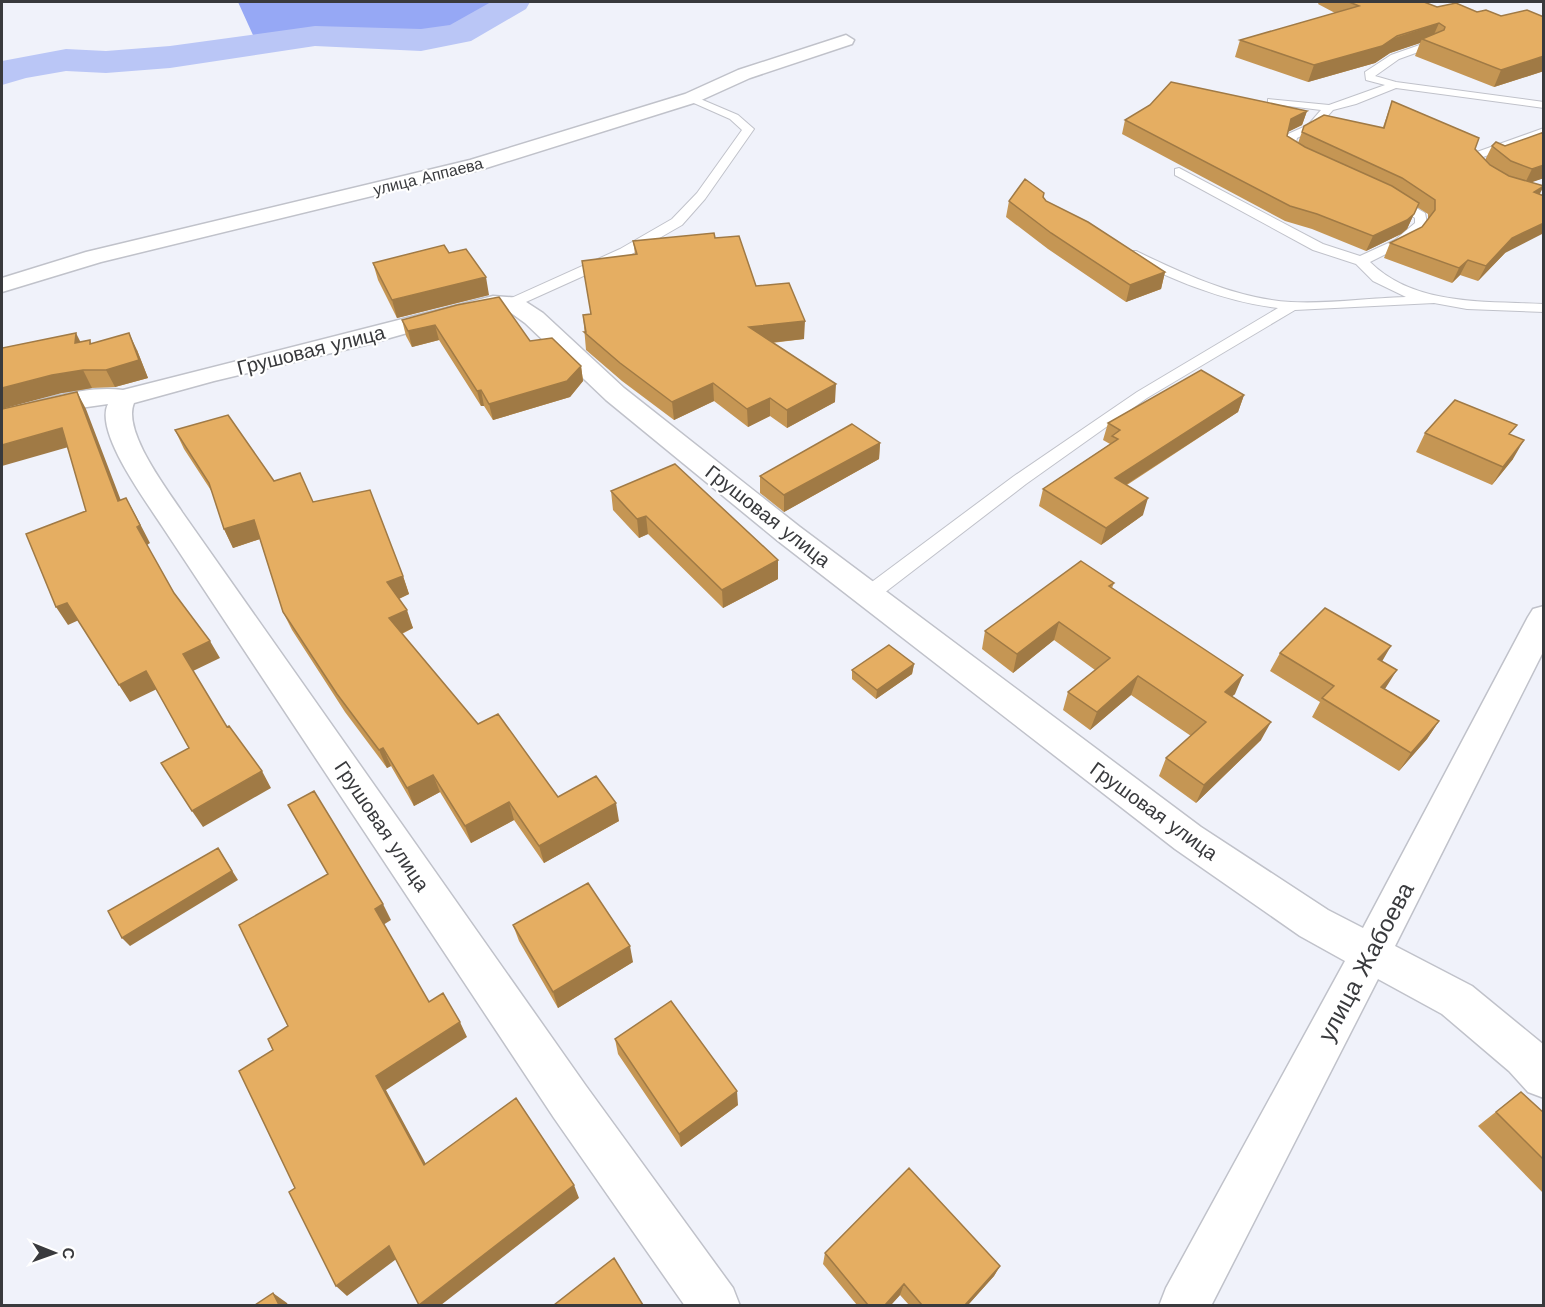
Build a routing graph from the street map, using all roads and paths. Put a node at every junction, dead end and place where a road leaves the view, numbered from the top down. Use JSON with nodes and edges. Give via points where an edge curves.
{"nodes":[{"id":1,"x":846,"y":40,"type":"dead end"},
{"id":2,"x":1431,"y":44,"type":"edge"},
{"id":3,"x":1395,"y":85,"type":"junction"},
{"id":4,"x":691,"y":98,"type":"junction"},
{"id":5,"x":1272,"y":101,"type":"edge"},
{"id":6,"x":1544,"y":105,"type":"edge"},
{"id":7,"x":1329,"y":108,"type":"junction"},
{"id":8,"x":1544,"y":131,"type":"edge"},
{"id":9,"x":1318,"y":164,"type":"edge"},
{"id":10,"x":1179,"y":172,"type":"dead end"},
{"id":11,"x":1500,"y":182,"type":"edge"},
{"id":12,"x":1380,"y":193,"type":"edge"},
{"id":13,"x":1116,"y":246,"type":"edge"},
{"id":14,"x":1361,"y":261,"type":"junction"},
{"id":15,"x":2,"y":285,"type":"edge"},
{"id":16,"x":1429,"y":300,"type":"junction"},
{"id":17,"x":512,"y":303,"type":"junction"},
{"id":18,"x":1292,"y":306,"type":"junction"},
{"id":19,"x":1544,"y":308,"type":"edge"},
{"id":20,"x":124,"y":398,"type":"junction"},
{"id":21,"x":2,"y":419,"type":"edge"},
{"id":22,"x":868,"y":595,"type":"junction"},
{"id":23,"x":1544,"y":617,"type":"edge"},
{"id":24,"x":1370,"y":955,"type":"junction"},
{"id":25,"x":1544,"y":1076,"type":"edge"},
{"id":26,"x":716,"y":1305,"type":"edge"},
{"id":27,"x":1184,"y":1305,"type":"edge"}],
"edges":[{"from":1,"to":4,"type":"street","name":"улица Аппаева","via":[[744,74]]},
{"from":2,"to":3,"type":"lane","via":[[1395,57],[1369,74],[1370,78]]},
{"from":3,"to":6,"type":"lane"},
{"from":3,"to":7,"type":"lane"},
{"from":4,"to":15,"type":"street","name":"улица Аппаева","via":[[476,165],[94,257]]},
{"from":4,"to":17,"type":"lane","via":[[734,117],[748,129],[701,196],[677,222],[657,235]]},
{"from":5,"to":7,"type":"lane"},
{"from":7,"to":9,"type":"lane","via":[[1312,127],[1290,139],[1289,148]]},
{"from":8,"to":11,"type":"lane","via":[[1478,156],[1480,169]]},
{"from":10,"to":14,"type":"lane","via":[[1310,243]]},
{"from":12,"to":14,"type":"lane","via":[[1423,220],[1410,237]]},
{"from":13,"to":18,"type":"lane","via":[[1199,284],[1250,300]]},
{"from":14,"to":16,"type":"lane","via":[[1378,278]]},
{"from":16,"to":18,"type":"lane"},
{"from":16,"to":19,"type":"lane"},
{"from":17,"to":20,"type":"street","name":"Грушовая улица","via":[[493,303]]},
{"from":17,"to":22,"type":"street","name":"Грушовая улица","via":[[534,318],[615,394]]},
{"from":18,"to":22,"type":"lane","via":[[1142,394]]},
{"from":20,"to":21,"type":"street","via":[[72,401]]},
{"from":20,"to":26,"type":"street","name":"Грушовая улица","via":[[118,410],[119,424],[132,454],[172,519],[570,1102]]},
{"from":22,"to":24,"type":"street","name":"Грушовая улица","via":[[1188,838]]},
{"from":23,"to":24,"type":"street","name":"улица Жабоева"},
{"from":24,"to":25,"type":"street","name":"Грушовая улица","via":[[1457,1000]]},
{"from":24,"to":27,"type":"street","name":"улица Жабоева"}]}
